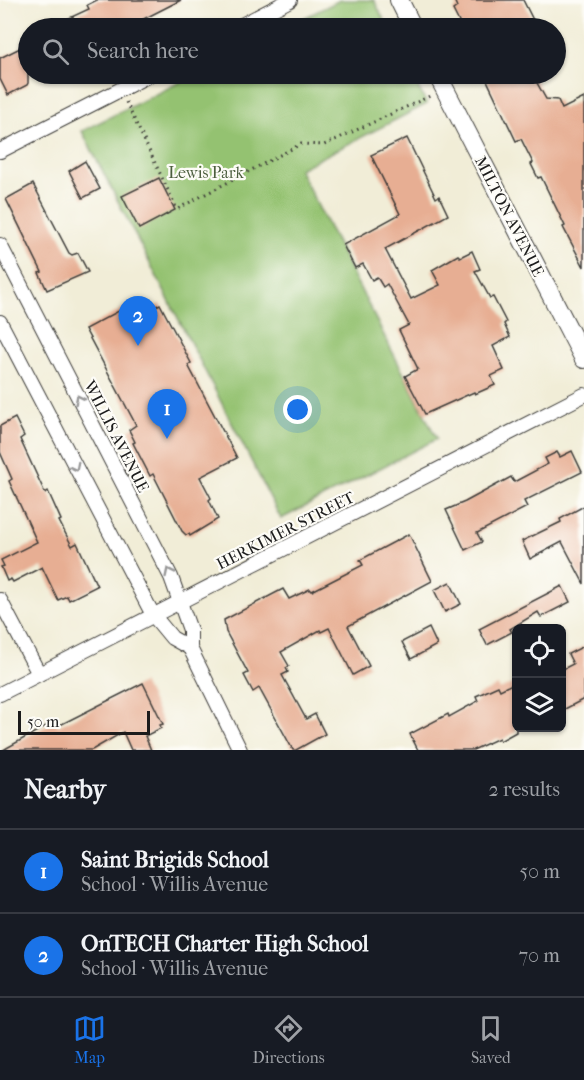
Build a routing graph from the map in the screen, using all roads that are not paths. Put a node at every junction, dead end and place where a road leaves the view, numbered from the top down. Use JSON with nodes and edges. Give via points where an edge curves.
{"nodes":[{"id":1,"x":290,"y":0,"type":"edge"},
{"id":2,"x":399,"y":0,"type":"edge"},
{"id":3,"x":255,"y":18,"type":"edge"},
{"id":4,"x":408,"y":18,"type":"edge"},
{"id":5,"x":132,"y":84,"type":"edge"},
{"id":6,"x":443,"y":84,"type":"edge"},
{"id":7,"x":0,"y":151,"type":"edge"},
{"id":8,"x":0,"y":245,"type":"edge"},
{"id":9,"x":0,"y":322,"type":"edge"},
{"id":10,"x":584,"y":359,"type":"edge"},
{"id":11,"x":584,"y":394,"type":"edge"},
{"id":12,"x":0,"y":600,"type":"edge"},
{"id":13,"x":181,"y":602,"type":"junction"},
{"id":14,"x":153,"y":615,"type":"junction"},
{"id":15,"x":190,"y":648,"type":"junction"},
{"id":16,"x":39,"y":674,"type":"junction"},
{"id":17,"x":0,"y":694,"type":"edge"},
{"id":18,"x":240,"y":750,"type":"edge"}],
"edges":[{"from":1,"to":3,"type":"street"},
{"from":2,"to":4,"type":"street"},
{"from":5,"to":7,"type":"street"},
{"from":6,"to":10,"type":"street","name":"MILTON AVENUE"},
{"from":13,"to":8,"type":"street","name":"WILLIS AVENUE","one_way":true},
{"from":9,"to":14,"type":"street","name":"WILLIS AVENUE","one_way":true},
{"from":11,"to":13,"type":"street","name":"HERKIMER STREET"},
{"from":12,"to":16,"type":"street"},
{"from":13,"to":14,"type":"street","name":"HERKIMER STREET"},
{"from":13,"to":15,"type":"street","name":"WILLIS AVENUE","via":[[190,630]]},
{"from":14,"to":15,"type":"street","name":"WILLIS AVENUE","via":[[172,638]]},
{"from":14,"to":16,"type":"street","name":"HERKIMER STREET"},
{"from":15,"to":18,"type":"street","name":"WILLIS AVENUE"},
{"from":16,"to":17,"type":"street","name":"HERKIMER STREET"}]}
